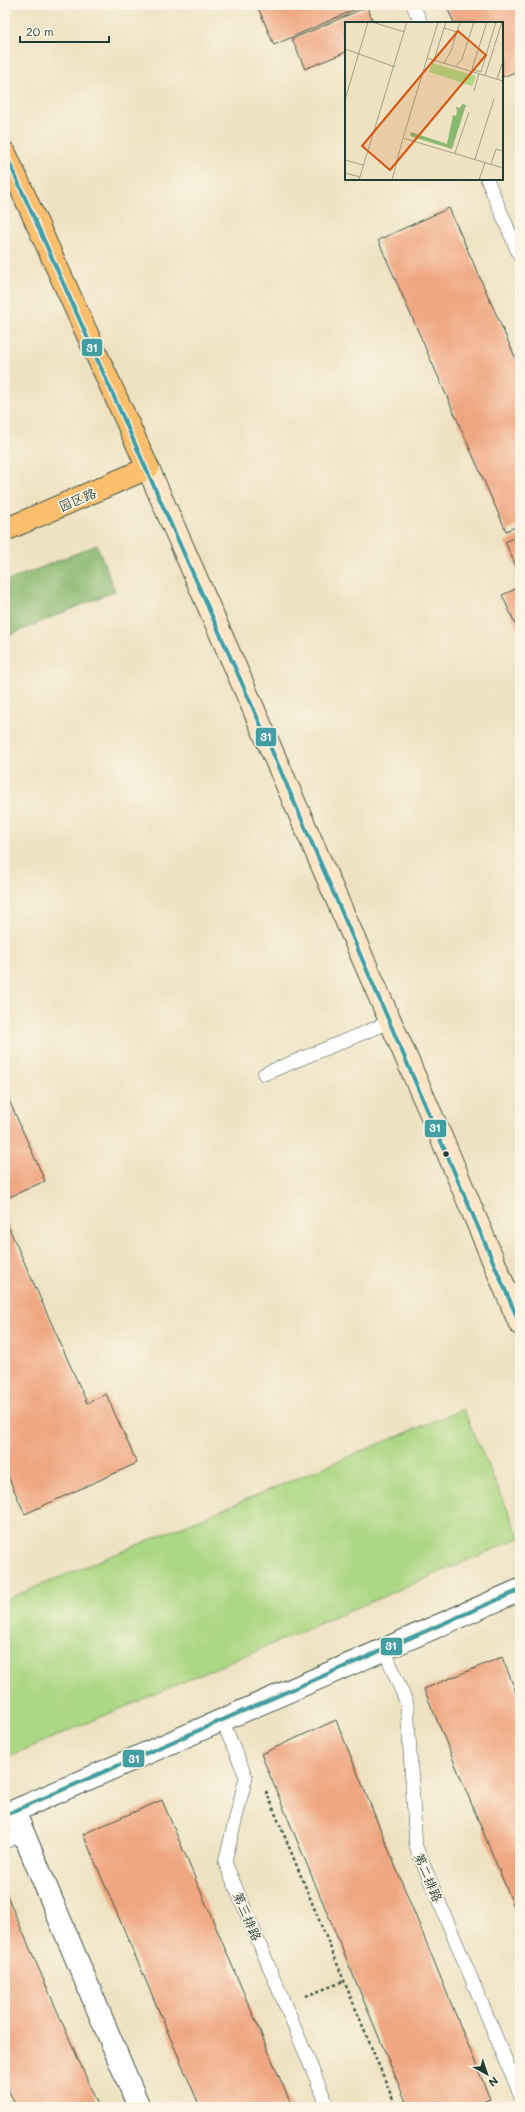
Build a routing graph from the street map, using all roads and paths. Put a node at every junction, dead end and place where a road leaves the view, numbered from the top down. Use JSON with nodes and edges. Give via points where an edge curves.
{"nodes":[{"id":1,"x":413,"y":5,"type":"edge"},
{"id":2,"x":421,"y":22,"type":"edge"},
{"id":3,"x":5,"y":153,"type":"edge"},
{"id":4,"x":487,"y":180,"type":"edge"},
{"id":5,"x":520,"y":257,"type":"edge"},
{"id":6,"x":148,"y":468,"type":"junction"},
{"id":7,"x":5,"y":530,"type":"edge"},
{"id":8,"x":390,"y":1022,"type":"junction"},
{"id":9,"x":264,"y":1074,"type":"dead end"},
{"id":10,"x":520,"y":1324,"type":"edge"},
{"id":11,"x":520,"y":1590,"type":"edge"},
{"id":12,"x":384,"y":1649,"type":"junction"},
{"id":13,"x":222,"y":1720,"type":"junction"},
{"id":14,"x":264,"y":1785,"type":"dead end"},
{"id":15,"x":10,"y":1813,"type":"edge"},
{"id":16,"x":14,"y":1838,"type":"edge"},
{"id":17,"x":345,"y":1982,"type":"junction"},
{"id":18,"x":285,"y":2004,"type":"junction"},
{"id":19,"x":520,"y":2094,"type":"edge"},
{"id":20,"x":139,"y":2107,"type":"edge"},
{"id":21,"x":328,"y":2107,"type":"edge"},
{"id":22,"x":396,"y":2107,"type":"edge"}],
"edges":[{"from":1,"to":2,"type":"lane"},
{"from":3,"to":6,"type":"highway"},
{"from":4,"to":5,"type":"lane"},
{"from":6,"to":7,"type":"highway","name":"园区路"},
{"from":6,"to":8,"type":"main road"},
{"from":8,"to":9,"type":"lane"},
{"from":8,"to":10,"type":"main road"},
{"from":11,"to":12,"type":"street"},
{"from":12,"to":13,"type":"street"},
{"from":12,"to":19,"type":"lane","name":"第二排路","via":[[408,1704],[416,1847]]},
{"from":13,"to":15,"type":"street"},
{"from":13,"to":18,"type":"lane","name":"第三排路","via":[[246,1777],[225,1862]]},
{"from":14,"to":17,"type":"path"},
{"from":15,"to":16,"type":"street"},
{"from":16,"to":20,"type":"street"},
{"from":17,"to":18,"type":"path"},
{"from":17,"to":22,"type":"path"},
{"from":18,"to":21,"type":"lane","name":"第三排路"}]}
